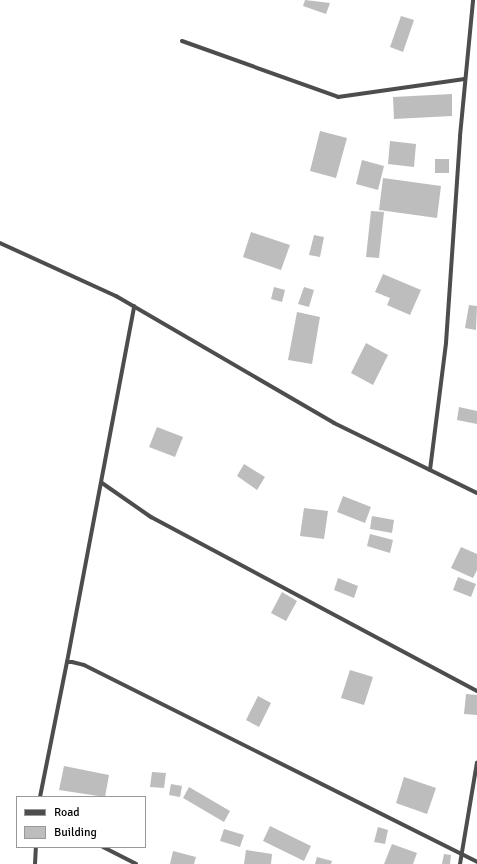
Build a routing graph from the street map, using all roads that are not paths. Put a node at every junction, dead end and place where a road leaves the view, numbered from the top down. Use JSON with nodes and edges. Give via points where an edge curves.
{"nodes":[{"id":1,"x":473,"y":0,"type":"edge"},
{"id":2,"x":182,"y":41,"type":"dead end"},
{"id":3,"x":465,"y":79,"type":"junction"},
{"id":4,"x":0,"y":243,"type":"edge"},
{"id":5,"x":134,"y":306,"type":"junction"},
{"id":6,"x":430,"y":470,"type":"junction"},
{"id":7,"x":102,"y":483,"type":"junction"},
{"id":8,"x":477,"y":493,"type":"edge"},
{"id":9,"x":67,"y":662,"type":"junction"},
{"id":10,"x":477,"y":691,"type":"edge"},
{"id":11,"x":477,"y":762,"type":"edge"},
{"id":12,"x":40,"y":796,"type":"edge"},
{"id":13,"x":36,"y":848,"type":"edge"},
{"id":14,"x":105,"y":848,"type":"edge"},
{"id":15,"x":462,"y":855,"type":"junction"},
{"id":16,"x":477,"y":862,"type":"edge"},
{"id":17,"x":35,"y":864,"type":"edge"},
{"id":18,"x":136,"y":864,"type":"edge"},
{"id":19,"x":460,"y":864,"type":"edge"}],
"edges":[{"from":1,"to":3,"type":"street"},
{"from":2,"to":3,"type":"street","via":[[338,97]]},
{"from":3,"to":6,"type":"street","via":[[446,343]]},
{"from":4,"to":5,"type":"street"},
{"from":5,"to":6,"type":"street","via":[[334,423]]},
{"from":5,"to":7,"type":"street"},
{"from":6,"to":8,"type":"street"},
{"from":7,"to":9,"type":"street"},
{"from":7,"to":10,"type":"street","via":[[151,517]]},
{"from":9,"to":12,"type":"street"},
{"from":9,"to":15,"type":"street","via":[[84,665]]},
{"from":11,"to":15,"type":"street"},
{"from":13,"to":17,"type":"street"},
{"from":14,"to":18,"type":"street"},
{"from":15,"to":16,"type":"street"},
{"from":15,"to":19,"type":"street"}]}
